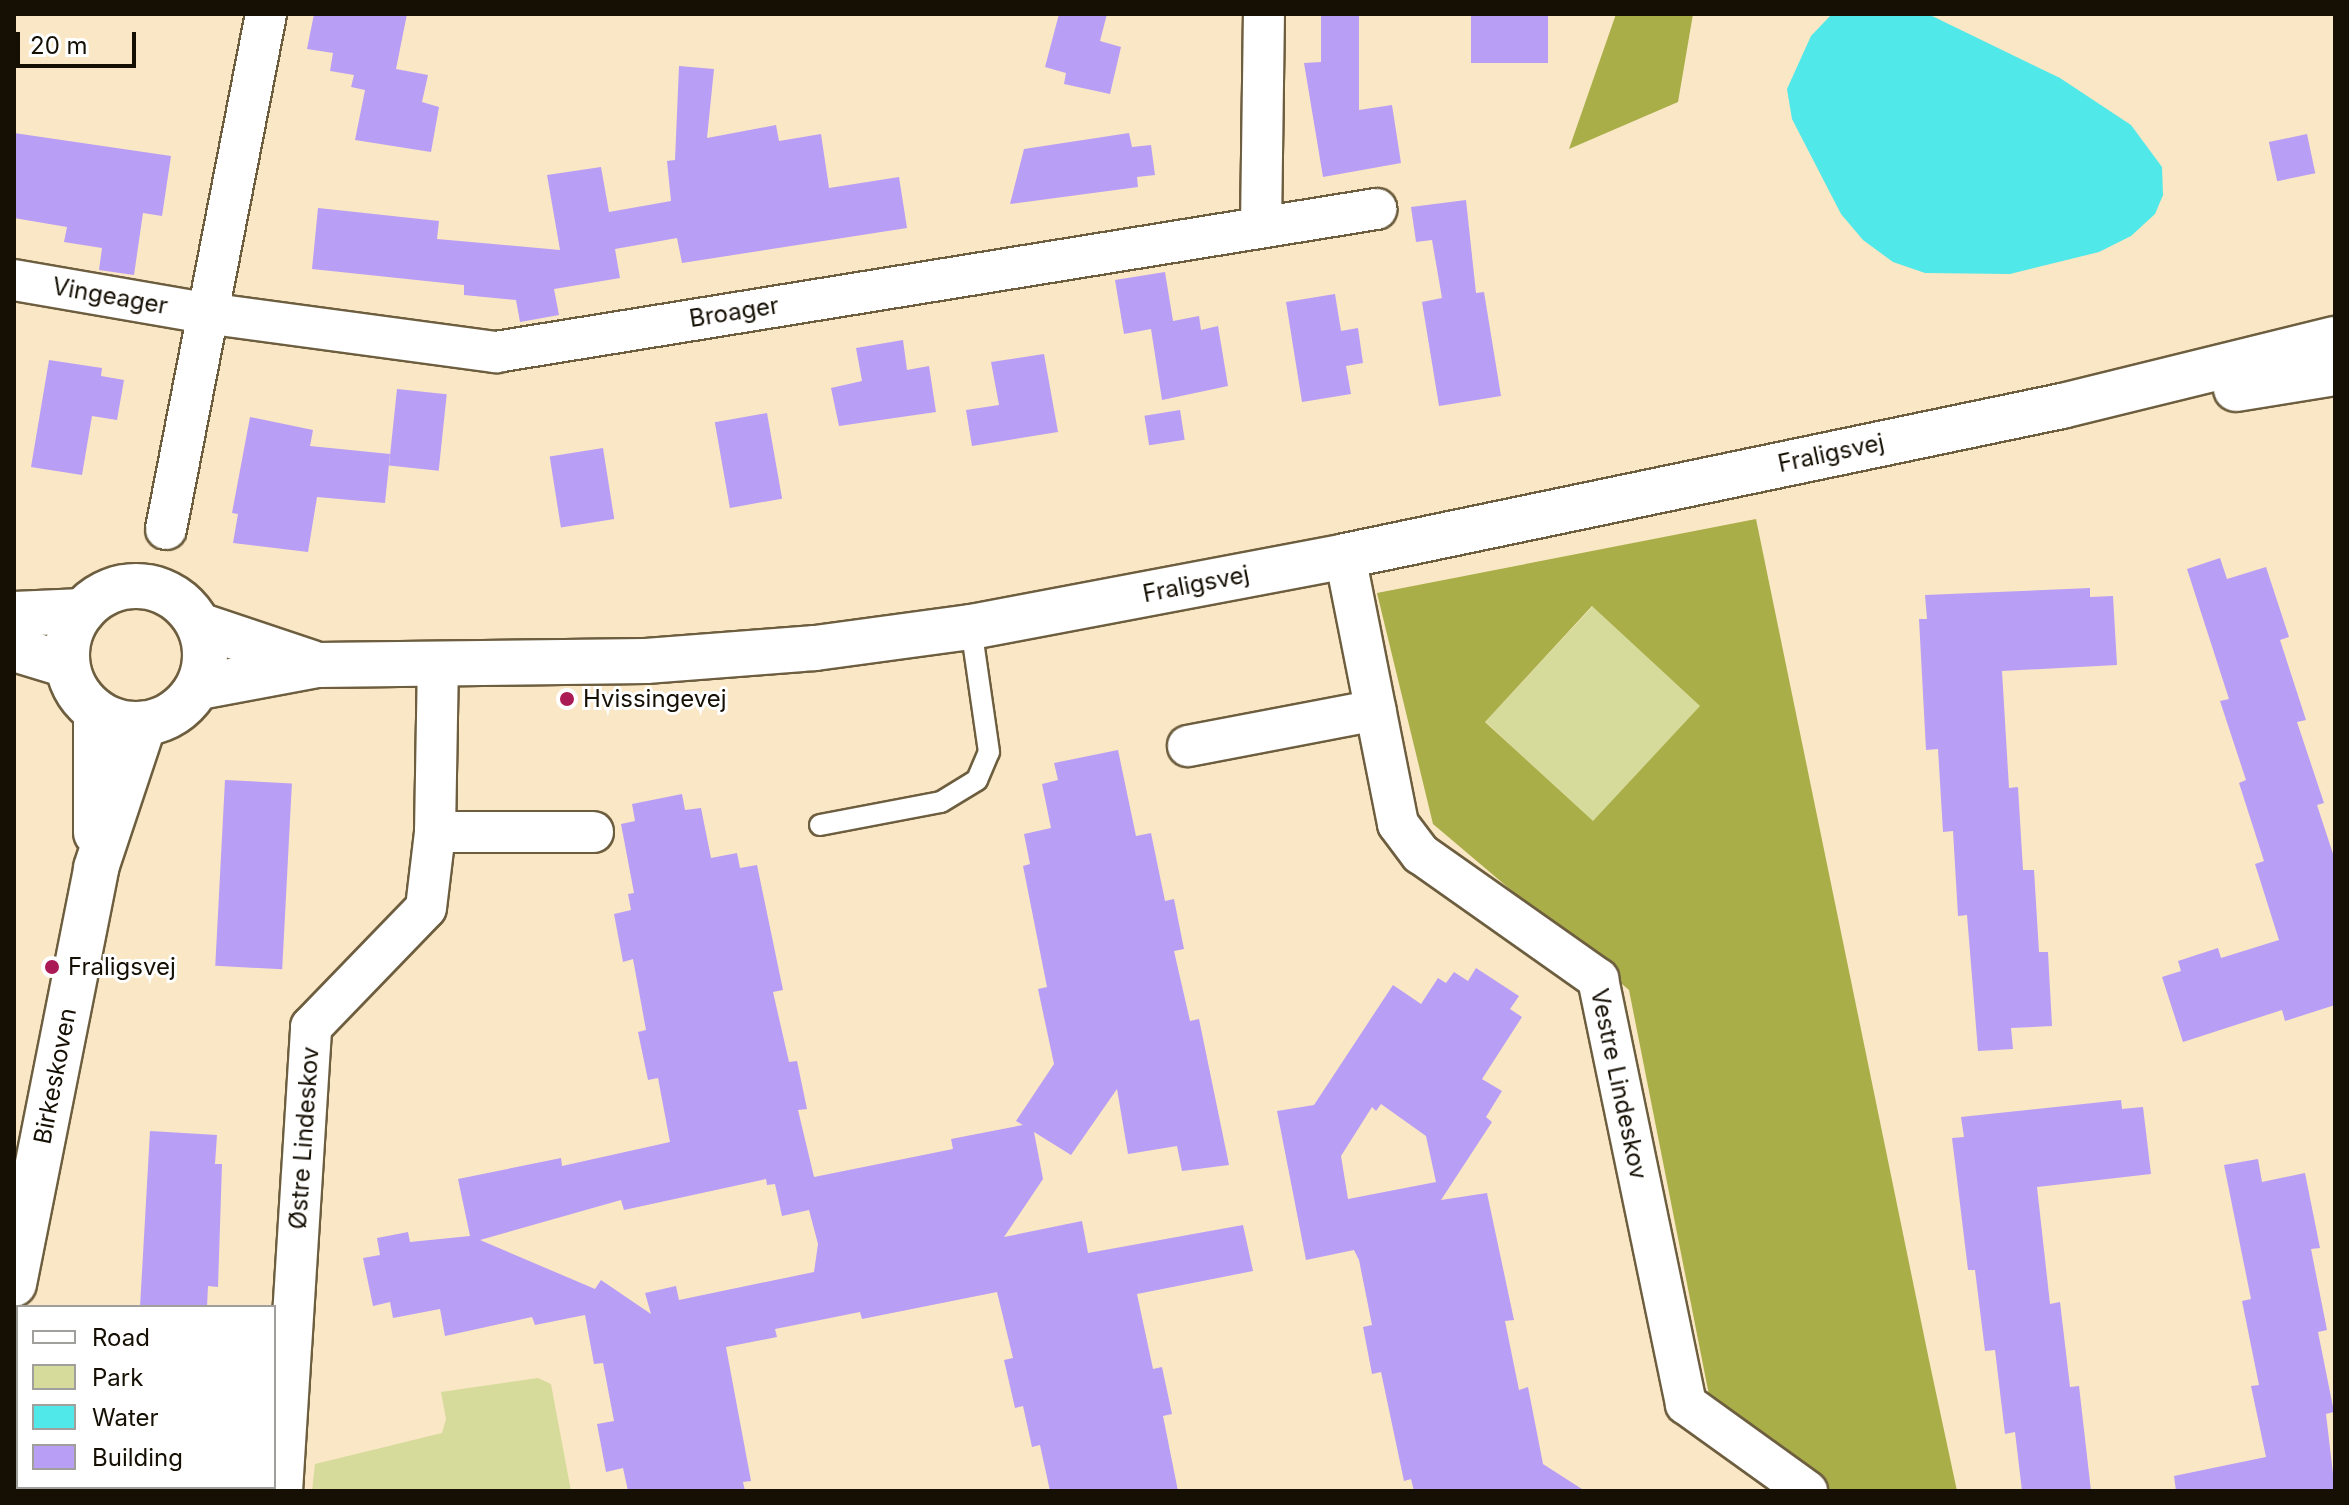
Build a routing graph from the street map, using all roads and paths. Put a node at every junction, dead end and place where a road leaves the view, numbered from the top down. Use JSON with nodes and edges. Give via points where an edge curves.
{"nodes":[{"id":1,"x":266,"y":14,"type":"edge"},
{"id":2,"x":1264,"y":14,"type":"edge"},
{"id":3,"x":1376,"y":209,"type":"dead end"},
{"id":4,"x":1261,"y":226,"type":"junction"},
{"id":5,"x":14,"y":280,"type":"edge"},
{"id":6,"x":206,"y":313,"type":"junction"},
{"id":7,"x":2335,"y":339,"type":"edge"},
{"id":8,"x":2335,"y":373,"type":"edge"},
{"id":9,"x":2062,"y":406,"type":"junction"},
{"id":10,"x":166,"y":529,"type":"dead end"},
{"id":11,"x":1345,"y":556,"type":"junction"},
{"id":12,"x":83,"y":611,"type":"junction"},
{"id":13,"x":14,"y":614,"type":"edge"},
{"id":14,"x":199,"y":625,"type":"junction"},
{"id":15,"x":971,"y":627,"type":"junction"},
{"id":16,"x":14,"y":649,"type":"edge"},
{"id":17,"x":67,"y":665,"type":"junction"},
{"id":18,"x":318,"y":665,"type":"junction"},
{"id":19,"x":438,"y":667,"type":"junction"},
{"id":20,"x":199,"y":687,"type":"junction"},
{"id":21,"x":1376,"y":710,"type":"junction"},
{"id":22,"x":96,"y":712,"type":"junction"},
{"id":23,"x":144,"y":724,"type":"junction"},
{"id":24,"x":1188,"y":746,"type":"dead end"},
{"id":25,"x":820,"y":825,"type":"dead end"},
{"id":26,"x":435,"y":832,"type":"junction"},
{"id":27,"x":593,"y":832,"type":"dead end"},
{"id":28,"x":96,"y":868,"type":"junction"},
{"id":29,"x":14,"y":1284,"type":"edge"},
{"id":30,"x":282,"y":1491,"type":"edge"},
{"id":31,"x":1807,"y":1491,"type":"edge"}],
"edges":[{"from":1,"to":6,"type":"street"},
{"from":2,"to":4,"type":"street"},
{"from":3,"to":4,"type":"street","name":"Broager"},
{"from":4,"to":6,"type":"street","name":"Broager","via":[[496,352]]},
{"from":5,"to":6,"type":"street","name":"Vingeager"},
{"from":6,"to":10,"type":"street"},
{"from":7,"to":9,"type":"street","name":"Fraligsvej"},
{"from":8,"to":9,"type":"street","name":"Fraligsvej"},
{"from":9,"to":11,"type":"street","name":"Fraligsvej"},
{"from":11,"to":15,"type":"street","name":"Fraligsvej"},
{"from":11,"to":21,"type":"street","name":"Vestre Lindeskov"},
{"from":12,"to":13,"type":"street"},
{"from":12,"to":14,"type":"street","via":[[116,589],[136,585],[174,596]]},
{"from":12,"to":17,"type":"street","via":[[67,645]]},
{"from":14,"to":18,"type":"street","name":"Fraligsvej"},
{"from":14,"to":20,"type":"street","via":[[206,666]]},
{"from":15,"to":19,"type":"street","name":"Fraligsvej","via":[[815,648],[646,661]]},
{"from":15,"to":25,"type":"lane","via":[[989,752],[977,780],[941,802]]},
{"from":16,"to":17,"type":"street"},
{"from":17,"to":22,"type":"street","via":[[76,689]]},
{"from":18,"to":19,"type":"street","name":"Fraligsvej"},
{"from":18,"to":20,"type":"street","name":"Fraligsvej"},
{"from":19,"to":26,"type":"street","name":"Østre Lindeskov"},
{"from":20,"to":23,"type":"street","via":[[166,718]]},
{"from":21,"to":24,"type":"street"},
{"from":21,"to":31,"type":"street","name":"Vestre Lindeskov","via":[[1398,824],[1421,854],[1598,979],[1686,1404]]},
{"from":22,"to":23,"type":"street","via":[[111,720]]},
{"from":22,"to":28,"type":"street","name":"Birkeskoven"},
{"from":23,"to":28,"type":"street","name":"Birkeskoven"},
{"from":26,"to":27,"type":"street"},
{"from":26,"to":30,"type":"street","name":"Østre Lindeskov","via":[[426,908],[311,1027]]},
{"from":28,"to":29,"type":"street","name":"Birkeskoven"}]}
